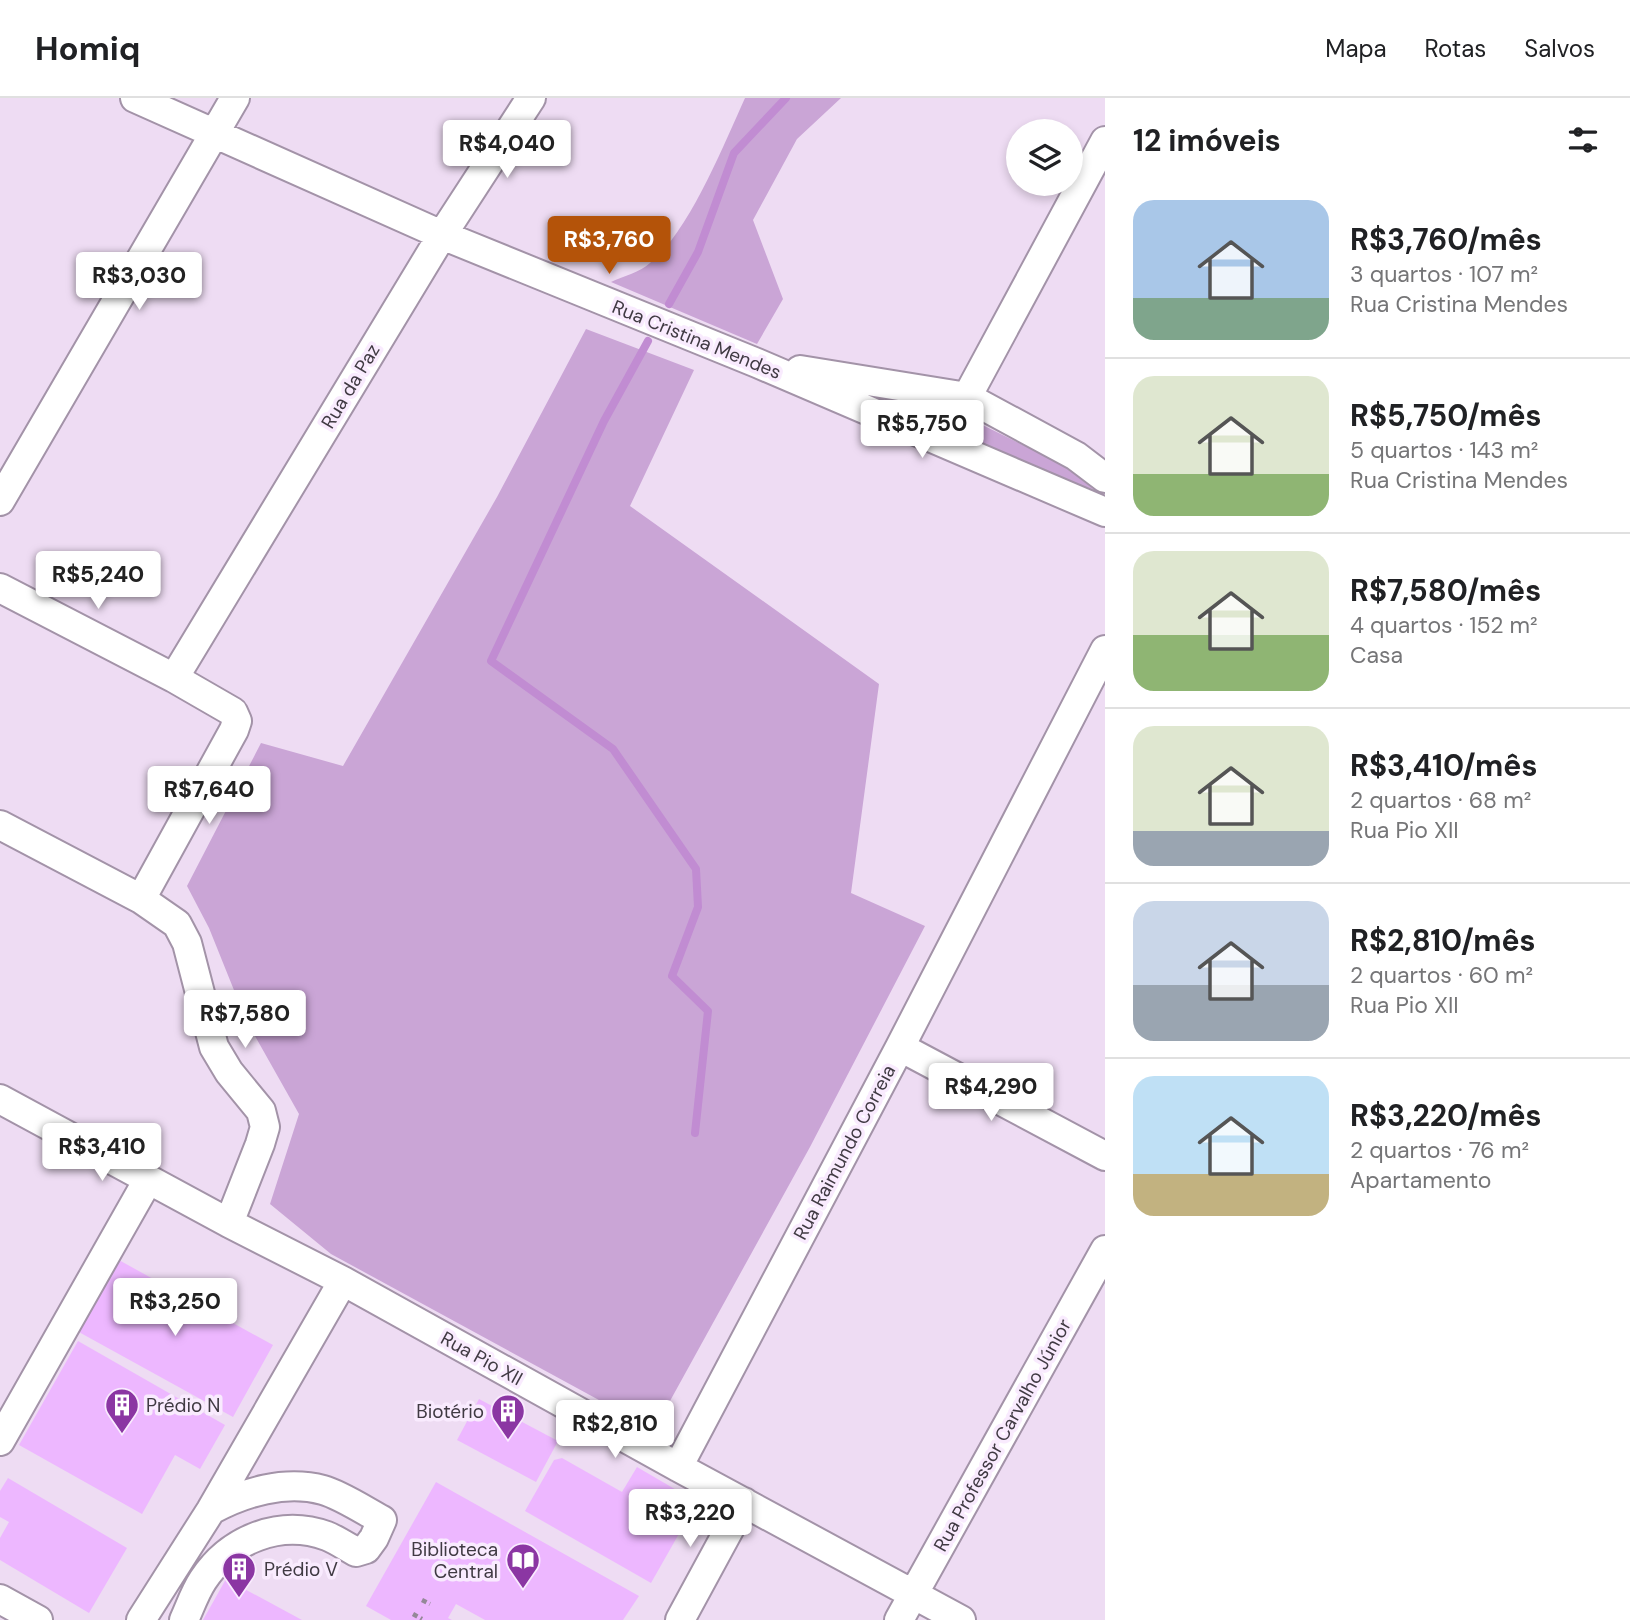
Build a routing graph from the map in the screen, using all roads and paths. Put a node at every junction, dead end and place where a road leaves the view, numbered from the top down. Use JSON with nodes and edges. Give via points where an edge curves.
{"nodes":[{"id":1,"x":135,"y":98,"type":"edge"},
{"id":2,"x":235,"y":98,"type":"edge"},
{"id":3,"x":531,"y":98,"type":"edge"},
{"id":4,"x":215,"y":133,"type":"junction"},
{"id":5,"x":1105,"y":141,"type":"edge"},
{"id":6,"x":442,"y":235,"type":"junction"},
{"id":7,"x":758,"y":363,"type":"junction"},
{"id":8,"x":967,"y":397,"type":"junction"},
{"id":9,"x":1105,"y":478,"type":"edge"},
{"id":10,"x":0,"y":501,"type":"edge"},
{"id":11,"x":1105,"y":512,"type":"edge"},
{"id":12,"x":0,"y":588,"type":"edge"},
{"id":13,"x":1105,"y":650,"type":"edge"},
{"id":14,"x":174,"y":678,"type":"junction"},
{"id":15,"x":0,"y":825,"type":"edge"},
{"id":16,"x":141,"y":899,"type":"junction"},
{"id":17,"x":900,"y":1047,"type":"junction"},
{"id":18,"x":0,"y":1099,"type":"edge"},
{"id":19,"x":1105,"y":1156,"type":"edge"},
{"id":20,"x":148,"y":1180,"type":"junction"},
{"id":21,"x":229,"y":1223,"type":"junction"},
{"id":22,"x":1105,"y":1250,"type":"edge"},
{"id":23,"x":343,"y":1281,"type":"junction"},
{"id":24,"x":0,"y":1441,"type":"edge"},
{"id":25,"x":678,"y":1467,"type":"junction"},
{"id":26,"x":744,"y":1502,"type":"junction"},
{"id":27,"x":211,"y":1510,"type":"junction"},
{"id":28,"x":913,"y":1593,"type":"junction"},
{"id":29,"x":0,"y":1599,"type":"edge"},
{"id":30,"x":422,"y":1600,"type":"dead end"},
{"id":31,"x":430,"y":1604,"type":"dead end"},
{"id":32,"x":413,"y":1614,"type":"dead end"},
{"id":33,"x":422,"y":1619,"type":"edge"},
{"id":34,"x":38,"y":1620,"type":"edge"},
{"id":35,"x":141,"y":1620,"type":"edge"},
{"id":36,"x":184,"y":1620,"type":"edge"},
{"id":37,"x":680,"y":1620,"type":"edge"},
{"id":38,"x":899,"y":1620,"type":"edge"},
{"id":39,"x":961,"y":1620,"type":"edge"}],
"edges":[{"from":1,"to":4,"type":"street","name":"Rua Cristina Mendes"},
{"from":2,"to":4,"type":"street"},
{"from":3,"to":6,"type":"street","name":"Rua da Paz"},
{"from":4,"to":6,"type":"street","name":"Rua Cristina Mendes"},
{"from":4,"to":10,"type":"street"},
{"from":5,"to":8,"type":"street"},
{"from":6,"to":7,"type":"street","name":"Rua Cristina Mendes"},
{"from":6,"to":14,"type":"street","name":"Rua da Paz"},
{"from":7,"to":8,"type":"street"},
{"from":7,"to":11,"type":"street","name":"Rua Cristina Mendes"},
{"from":8,"to":9,"type":"street"},
{"from":12,"to":14,"type":"street"},
{"from":13,"to":17,"type":"street","name":"Rua Raimundo Correia"},
{"from":14,"to":16,"type":"street","via":[[233,712],[237,721]]},
{"from":15,"to":16,"type":"street"},
{"from":16,"to":21,"type":"street","via":[[177,924],[187,943],[214,1047],[261,1111],[265,1128]]},
{"from":17,"to":19,"type":"street"},
{"from":17,"to":25,"type":"street","name":"Rua Raimundo Correia"},
{"from":18,"to":20,"type":"street","name":"Rua Pio XII"},
{"from":20,"to":21,"type":"street","name":"Rua Pio XII"},
{"from":20,"to":24,"type":"street"},
{"from":21,"to":23,"type":"street","name":"Rua Pio XII"},
{"from":22,"to":28,"type":"street","name":"Rua Professor Carvalho Júnior"},
{"from":23,"to":25,"type":"street","name":"Rua Pio XII"},
{"from":23,"to":27,"type":"street"},
{"from":25,"to":26,"type":"street","name":"Rua Pio XII"},
{"from":26,"to":28,"type":"street","name":"Rua Pio XII"},
{"from":26,"to":37,"type":"street"},
{"from":27,"to":35,"type":"street"},
{"from":27,"to":36,"type":"street","via":[[233,1498],[278,1486],[323,1490],[382,1520],[366,1549],[356,1552],[326,1536],[280,1529],[252,1538],[224,1556],[202,1581]]},
{"from":28,"to":38,"type":"street","name":"Rua Professor Carvalho Júnior"},
{"from":28,"to":39,"type":"street","name":"Rua Pio XII"},
{"from":29,"to":34,"type":"street"},
{"from":30,"to":31,"type":"path"},
{"from":32,"to":33,"type":"path"}]}
